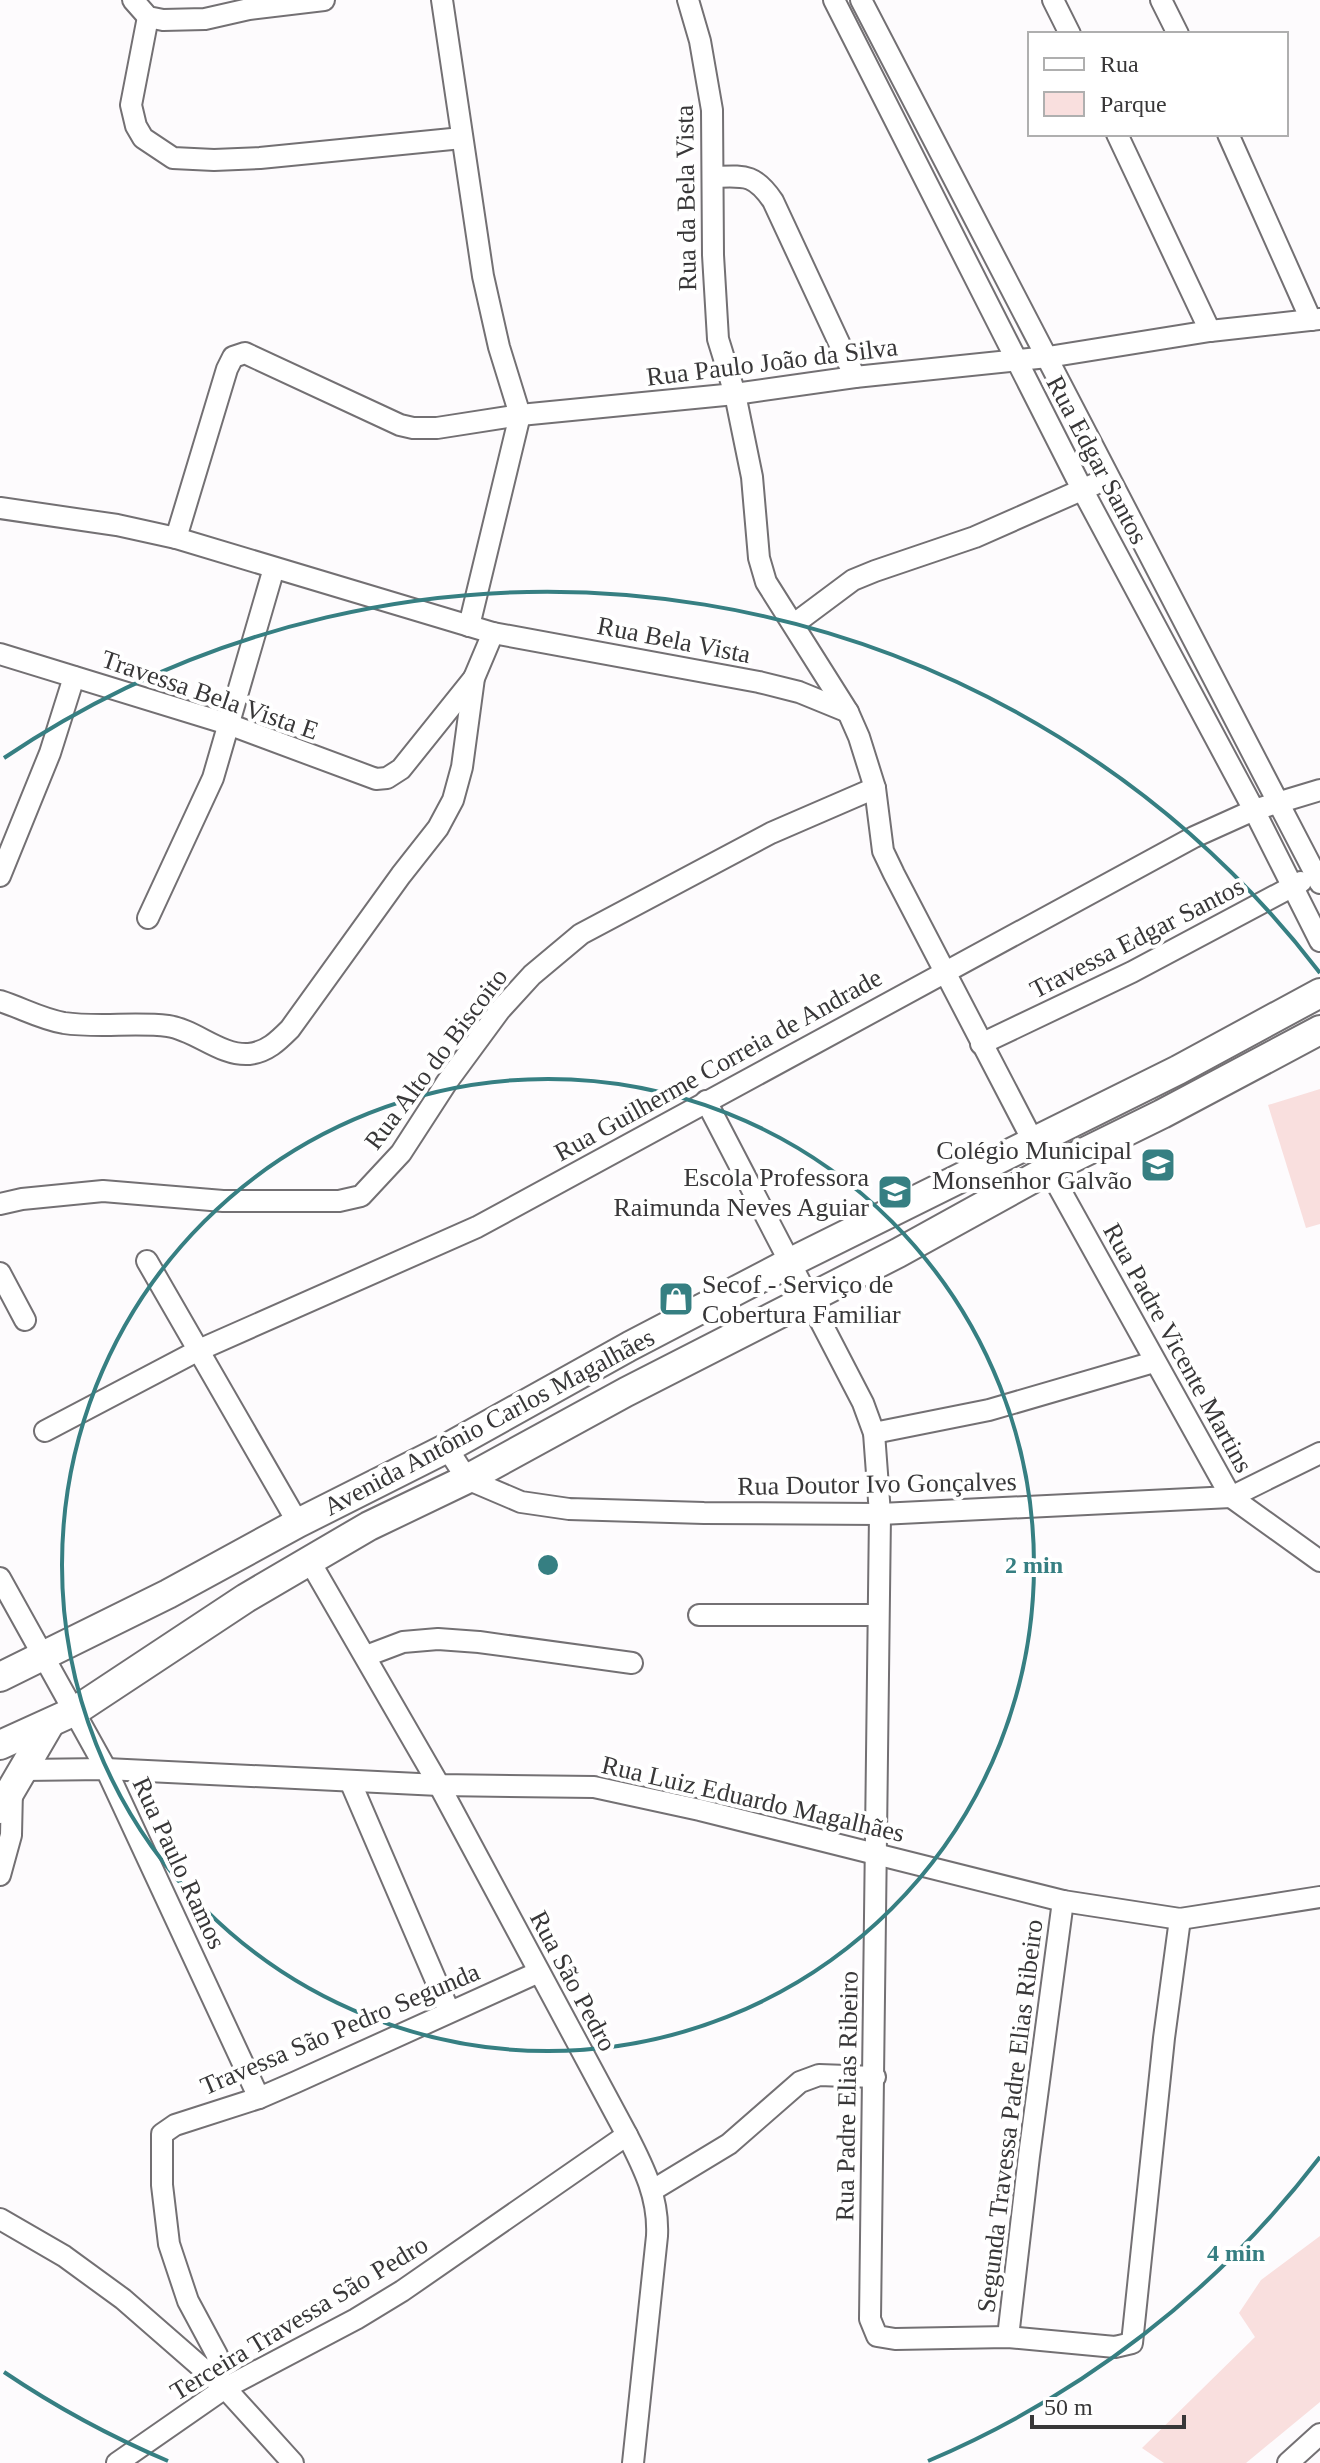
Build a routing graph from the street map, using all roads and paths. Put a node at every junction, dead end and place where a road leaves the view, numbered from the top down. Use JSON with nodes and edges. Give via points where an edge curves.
{"nodes":[{"id":1,"x":133,"y":0,"type":"edge"},
{"id":2,"x":324,"y":0,"type":"edge"},
{"id":3,"x":442,"y":0,"type":"edge"},
{"id":4,"x":688,"y":0,"type":"edge"},
{"id":5,"x":834,"y":0,"type":"edge"},
{"id":6,"x":861,"y":0,"type":"edge"},
{"id":7,"x":1053,"y":0,"type":"edge"},
{"id":8,"x":1161,"y":0,"type":"edge"},
{"id":9,"x":204,"y":10,"type":"edge"},
{"id":10,"x":148,"y":17,"type":"junction"},
{"id":11,"x":1069,"y":32,"type":"edge"},
{"id":12,"x":1177,"y":32,"type":"edge"},
{"id":13,"x":1118,"y":136,"type":"edge"},
{"id":14,"x":1229,"y":136,"type":"edge"},
{"id":15,"x":462,"y":138,"type":"junction"},
{"id":16,"x":934,"y":139,"type":"junction"},
{"id":17,"x":910,"y":151,"type":"junction"},
{"id":18,"x":713,"y":177,"type":"junction"},
{"id":19,"x":1315,"y":319,"type":"edge"},
{"id":20,"x":1210,"y":331,"type":"junction"},
{"id":21,"x":1048,"y":357,"type":"junction"},
{"id":22,"x":1016,"y":360,"type":"junction"},
{"id":23,"x":855,"y":377,"type":"junction"},
{"id":24,"x":735,"y":394,"type":"junction"},
{"id":25,"x":520,"y":415,"type":"junction"},
{"id":26,"x":1110,"y":478,"type":"junction"},
{"id":27,"x":1082,"y":489,"type":"junction"},
{"id":28,"x":0,"y":508,"type":"edge"},
{"id":29,"x":176,"y":538,"type":"junction"},
{"id":30,"x":274,"y":568,"type":"junction"},
{"id":31,"x":794,"y":624,"type":"junction"},
{"id":32,"x":469,"y":626,"type":"junction"},
{"id":33,"x":493,"y":633,"type":"junction"},
{"id":34,"x":0,"y":654,"type":"edge"},
{"id":35,"x":74,"y":677,"type":"junction"},
{"id":36,"x":474,"y":678,"type":"junction"},
{"id":37,"x":848,"y":712,"type":"junction"},
{"id":38,"x":228,"y":724,"type":"junction"},
{"id":39,"x":875,"y":788,"type":"junction"},
{"id":40,"x":1320,"y":790,"type":"edge"},
{"id":41,"x":1278,"y":803,"type":"junction"},
{"id":42,"x":1254,"y":810,"type":"junction"},
{"id":43,"x":0,"y":876,"type":"edge"},
{"id":44,"x":1318,"y":879,"type":"edge"},
{"id":45,"x":1291,"y":888,"type":"junction"},
{"id":46,"x":148,"y":918,"type":"dead end"},
{"id":47,"x":1320,"y":941,"type":"edge"},
{"id":48,"x":944,"y":972,"type":"junction"},
{"id":49,"x":1320,"y":993,"type":"edge"},
{"id":50,"x":0,"y":1001,"type":"edge"},
{"id":51,"x":1320,"y":1030,"type":"edge"},
{"id":52,"x":981,"y":1044,"type":"junction"},
{"id":53,"x":706,"y":1101,"type":"junction"},
{"id":54,"x":1033,"y":1141,"type":"junction"},
{"id":55,"x":1050,"y":1169,"type":"junction"},
{"id":56,"x":0,"y":1204,"type":"edge"},
{"id":57,"x":147,"y":1261,"type":"dead end"},
{"id":58,"x":789,"y":1263,"type":"junction"},
{"id":59,"x":0,"y":1273,"type":"edge"},
{"id":60,"x":808,"y":1300,"type":"junction"},
{"id":61,"x":25,"y":1320,"type":"dead end"},
{"id":62,"x":199,"y":1350,"type":"junction"},
{"id":63,"x":1154,"y":1362,"type":"junction"},
{"id":64,"x":45,"y":1431,"type":"dead end"},
{"id":65,"x":874,"y":1433,"type":"junction"},
{"id":66,"x":447,"y":1448,"type":"junction"},
{"id":67,"x":1320,"y":1453,"type":"edge"},
{"id":68,"x":467,"y":1479,"type":"junction"},
{"id":69,"x":1231,"y":1497,"type":"junction"},
{"id":70,"x":880,"y":1514,"type":"junction"},
{"id":71,"x":298,"y":1523,"type":"junction"},
{"id":72,"x":309,"y":1560,"type":"junction"},
{"id":73,"x":1320,"y":1561,"type":"edge"},
{"id":74,"x":0,"y":1578,"type":"edge"},
{"id":75,"x":699,"y":1615,"type":"dead end"},
{"id":76,"x":878,"y":1615,"type":"junction"},
{"id":77,"x":42,"y":1656,"type":"junction"},
{"id":78,"x":366,"y":1656,"type":"junction"},
{"id":79,"x":632,"y":1663,"type":"dead end"},
{"id":80,"x":0,"y":1677,"type":"edge"},
{"id":81,"x":75,"y":1711,"type":"junction"},
{"id":82,"x":49,"y":1725,"type":"junction"},
{"id":83,"x":0,"y":1745,"type":"edge"},
{"id":84,"x":106,"y":1769,"type":"junction"},
{"id":85,"x":350,"y":1781,"type":"junction"},
{"id":86,"x":439,"y":1785,"type":"junction"},
{"id":87,"x":11,"y":1789,"type":"edge"},
{"id":88,"x":876,"y":1854,"type":"junction"},
{"id":89,"x":0,"y":1875,"type":"edge"},
{"id":90,"x":1320,"y":1897,"type":"edge"},
{"id":91,"x":1063,"y":1901,"type":"junction"},
{"id":92,"x":1180,"y":1919,"type":"junction"},
{"id":93,"x":539,"y":1972,"type":"junction"},
{"id":94,"x":449,"y":2011,"type":"junction"},
{"id":95,"x":875,"y":2077,"type":"junction"},
{"id":96,"x":259,"y":2098,"type":"junction"},
{"id":97,"x":627,"y":2135,"type":"junction"},
{"id":98,"x":653,"y":2190,"type":"junction"},
{"id":99,"x":0,"y":2220,"type":"edge"},
{"id":100,"x":1008,"y":2337,"type":"junction"},
{"id":101,"x":222,"y":2386,"type":"junction"},
{"id":102,"x":1320,"y":2434,"type":"edge"},
{"id":103,"x":117,"y":2463,"type":"edge"},
{"id":104,"x":293,"y":2463,"type":"edge"},
{"id":105,"x":633,"y":2463,"type":"edge"},
{"id":106,"x":1288,"y":2463,"type":"edge"}],
"edges":[{"from":1,"to":10,"type":"street"},
{"from":2,"to":9,"type":"street"},
{"from":3,"to":15,"type":"street"},
{"from":4,"to":18,"type":"street","name":"Rua da Bela Vista","via":[[709,87]]},
{"from":5,"to":17,"type":"street","name":"Rua Edgar Santos"},
{"from":6,"to":16,"type":"street","name":"Rua Edgar Santos"},
{"from":7,"to":11,"type":"street"},
{"from":8,"to":12,"type":"street"},
{"from":9,"to":10,"type":"street","via":[[163,20]]},
{"from":10,"to":15,"type":"street","via":[[131,105],[143,138],[173,158],[260,158]]},
{"from":13,"to":20,"type":"street"},
{"from":14,"to":19,"type":"street"},
{"from":15,"to":25,"type":"street","via":[[483,276]]},
{"from":16,"to":17,"type":"street"},
{"from":16,"to":21,"type":"street","name":"Rua Edgar Santos"},
{"from":17,"to":22,"type":"street","name":"Rua Edgar Santos"},
{"from":18,"to":23,"type":"street","via":[[753,178],[762,184]]},
{"from":18,"to":24,"type":"street","name":"Rua da Bela Vista","via":[[714,307]]},
{"from":19,"to":20,"type":"street","name":"Rua Paulo João da Silva"},
{"from":20,"to":21,"type":"street","name":"Rua Paulo João da Silva"},
{"from":21,"to":22,"type":"street","name":"Rua Paulo João da Silva"},
{"from":21,"to":26,"type":"street","name":"Rua Edgar Santos"},
{"from":22,"to":23,"type":"street","name":"Rua Paulo João da Silva"},
{"from":22,"to":27,"type":"street","name":"Rua Edgar Santos"},
{"from":23,"to":24,"type":"street","name":"Rua Paulo João da Silva"},
{"from":24,"to":25,"type":"street","name":"Rua Paulo João da Silva"},
{"from":24,"to":31,"type":"street","name":"Rua da Bela Vista","via":[[754,489],[759,558],[766,582]]},
{"from":25,"to":29,"type":"street","name":"Rua Paulo João da Silva","via":[[413,428],[245,353],[233,357]]},
{"from":25,"to":32,"type":"street"},
{"from":26,"to":27,"type":"street"},
{"from":26,"to":41,"type":"street","name":"Rua Edgar Santos"},
{"from":27,"to":31,"type":"street","via":[[975,537],[853,580]]},
{"from":27,"to":42,"type":"street","name":"Rua Edgar Santos"},
{"from":28,"to":29,"type":"street","name":"Rua Bela Vista"},
{"from":29,"to":30,"type":"street","name":"Rua Bela Vista"},
{"from":30,"to":32,"type":"street","name":"Rua Bela Vista"},
{"from":30,"to":38,"type":"street"},
{"from":31,"to":37,"type":"street","name":"Rua da Bela Vista"},
{"from":32,"to":33,"type":"street","name":"Rua Bela Vista"},
{"from":33,"to":36,"type":"street"},
{"from":33,"to":37,"type":"street","name":"Rua Bela Vista","via":[[759,682]]},
{"from":34,"to":35,"type":"street","name":"Travessa Bela Vista E"},
{"from":35,"to":38,"type":"street","name":"Travessa Bela Vista E"},
{"from":35,"to":43,"type":"street"},
{"from":36,"to":38,"type":"street","name":"Travessa Bela Vista E","via":[[401,769],[387,778],[364,776]]},
{"from":36,"to":50,"type":"street","via":[[462,767],[438,828],[290,1029],[269,1048],[248,1054],[227,1050],[168,1026],[63,1022]]},
{"from":37,"to":39,"type":"street"},
{"from":38,"to":46,"type":"street","via":[[213,778]]},
{"from":39,"to":48,"type":"street","via":[[883,851]]},
{"from":39,"to":56,"type":"street","name":"Rua Alto do Biscoito","via":[[771,833],[581,934],[500,1010],[401,1153],[361,1196],[339,1201],[223,1201],[103,1191]]},
{"from":40,"to":41,"type":"street","name":"Rua Guilherme Correia de Andrade"},
{"from":41,"to":42,"type":"street","name":"Rua Guilherme Correia de Andrade"},
{"from":41,"to":44,"type":"street","name":"Rua Edgar Santos"},
{"from":42,"to":45,"type":"street","name":"Rua Edgar Santos"},
{"from":42,"to":48,"type":"street","name":"Rua Guilherme Correia de Andrade"},
{"from":44,"to":45,"type":"street","name":"Travessa Edgar Santos"},
{"from":45,"to":47,"type":"street","name":"Rua Edgar Santos"},
{"from":45,"to":52,"type":"street","name":"Travessa Edgar Santos"},
{"from":48,"to":52,"type":"street"},
{"from":48,"to":53,"type":"street","name":"Rua Guilherme Correia de Andrade"},
{"from":49,"to":54,"type":"main road","name":"Avenida Antônio Carlos Magalhães"},
{"from":51,"to":55,"type":"main road","name":"Avenida Antônio Carlos Magalhães"},
{"from":52,"to":54,"type":"street"},
{"from":53,"to":58,"type":"street","name":"Rua Padre Elias Ribeiro"},
{"from":53,"to":62,"type":"street","name":"Rua Guilherme Correia de Andrade","via":[[477,1227]]},
{"from":54,"to":55,"type":"street"},
{"from":54,"to":58,"type":"main road","name":"Avenida Antônio Carlos Magalhães"},
{"from":55,"to":60,"type":"main road","name":"Avenida Antônio Carlos Magalhães"},
{"from":55,"to":63,"type":"street","name":"Rua Padre Vicente Martins"},
{"from":57,"to":62,"type":"street"},
{"from":58,"to":60,"type":"street","name":"Rua Padre Elias Ribeiro"},
{"from":58,"to":66,"type":"main road","name":"Avenida Antônio Carlos Magalhães"},
{"from":59,"to":61,"type":"street"},
{"from":60,"to":65,"type":"street","name":"Rua Padre Elias Ribeiro","via":[[841,1356]]},
{"from":60,"to":68,"type":"main road","name":"Avenida Antônio Carlos Magalhães"},
{"from":62,"to":64,"type":"street","name":"Rua Guilherme Correia de Andrade"},
{"from":62,"to":71,"type":"street"},
{"from":63,"to":65,"type":"street","via":[[989,1410]]},
{"from":63,"to":69,"type":"street","name":"Rua Padre Vicente Martins"},
{"from":65,"to":70,"type":"street","name":"Rua Padre Elias Ribeiro"},
{"from":66,"to":68,"type":"street"},
{"from":66,"to":71,"type":"main road","name":"Avenida Antônio Carlos Magalhães"},
{"from":67,"to":69,"type":"street","name":"Rua Doutor Ivo Gonçalves"},
{"from":68,"to":70,"type":"street","name":"Rua Doutor Ivo Gonçalves","via":[[521,1502],[569,1509]]},
{"from":68,"to":72,"type":"main road","name":"Avenida Antônio Carlos Magalhães"},
{"from":69,"to":70,"type":"street","name":"Rua Doutor Ivo Gonçalves"},
{"from":69,"to":73,"type":"street","name":"Rua Padre Vicente Martins"},
{"from":70,"to":76,"type":"street","name":"Rua Padre Elias Ribeiro"},
{"from":71,"to":77,"type":"main road","name":"Avenida Antônio Carlos Magalhães"},
{"from":72,"to":78,"type":"street","name":"Rua São Pedro"},
{"from":72,"to":81,"type":"main road","name":"Avenida Antônio Carlos Magalhães"},
{"from":74,"to":77,"type":"street","name":"Rua Paulo Ramos"},
{"from":75,"to":76,"type":"street"},
{"from":76,"to":88,"type":"street","name":"Rua Padre Elias Ribeiro"},
{"from":77,"to":80,"type":"main road","name":"Avenida Antônio Carlos Magalhães"},
{"from":77,"to":81,"type":"street","name":"Rua Paulo Ramos"},
{"from":78,"to":79,"type":"street","via":[[403,1642],[438,1639]]},
{"from":78,"to":86,"type":"street","name":"Rua São Pedro"},
{"from":81,"to":82,"type":"main road","name":"Avenida Antônio Carlos Magalhães"},
{"from":81,"to":84,"type":"street","name":"Rua Paulo Ramos"},
{"from":82,"to":83,"type":"main road","name":"Avenida Antônio Carlos Magalhães"},
{"from":82,"to":87,"type":"main road"},
{"from":84,"to":85,"type":"street","name":"Rua Luiz Eduardo Magalhães"},
{"from":84,"to":87,"type":"street","name":"Rua Luiz Eduardo Magalhães"},
{"from":84,"to":96,"type":"street","name":"Rua Paulo Ramos"},
{"from":85,"to":86,"type":"street","name":"Rua Luiz Eduardo Magalhães"},
{"from":85,"to":94,"type":"street"},
{"from":86,"to":88,"type":"street","name":"Rua Luiz Eduardo Magalhães","via":[[594,1787]]},
{"from":86,"to":93,"type":"street","name":"Rua São Pedro"},
{"from":87,"to":89,"type":"street","via":[[11,1835]]},
{"from":88,"to":91,"type":"street","name":"Rua Luiz Eduardo Magalhães"},
{"from":88,"to":95,"type":"street","name":"Rua Padre Elias Ribeiro"},
{"from":90,"to":92,"type":"street","name":"Rua Luiz Eduardo Magalhães"},
{"from":91,"to":92,"type":"street","name":"Rua Luiz Eduardo Magalhães"},
{"from":91,"to":100,"type":"street","name":"Segunda Travessa Padre Elias Ribeiro"},
{"from":92,"to":100,"type":"street","via":[[1132,2343],[1115,2347]]},
{"from":93,"to":94,"type":"street","name":"Travessa São Pedro Segunda"},
{"from":93,"to":97,"type":"street","name":"Rua São Pedro"},
{"from":94,"to":96,"type":"street","name":"Travessa São Pedro Segunda"},
{"from":95,"to":98,"type":"street","via":[[819,2075],[800,2082],[729,2144]]},
{"from":95,"to":100,"type":"street","name":"Rua Padre Elias Ribeiro","via":[[870,2319],[877,2336]]},
{"from":96,"to":101,"type":"street","name":"Travessa São Pedro Segunda","via":[[162,2134],[169,2244],[188,2301],[217,2355]]},
{"from":97,"to":98,"type":"street","name":"Rua São Pedro"},
{"from":97,"to":101,"type":"street","name":"Terceira Travessa São Pedro","via":[[402,2291]]},
{"from":98,"to":105,"type":"street","name":"Rua São Pedro","via":[[657,2236]]},
{"from":99,"to":101,"type":"street","via":[[96,2278]]},
{"from":101,"to":103,"type":"street","name":"Terceira Travessa São Pedro"},
{"from":101,"to":104,"type":"street"},
{"from":102,"to":106,"type":"street"}]}
